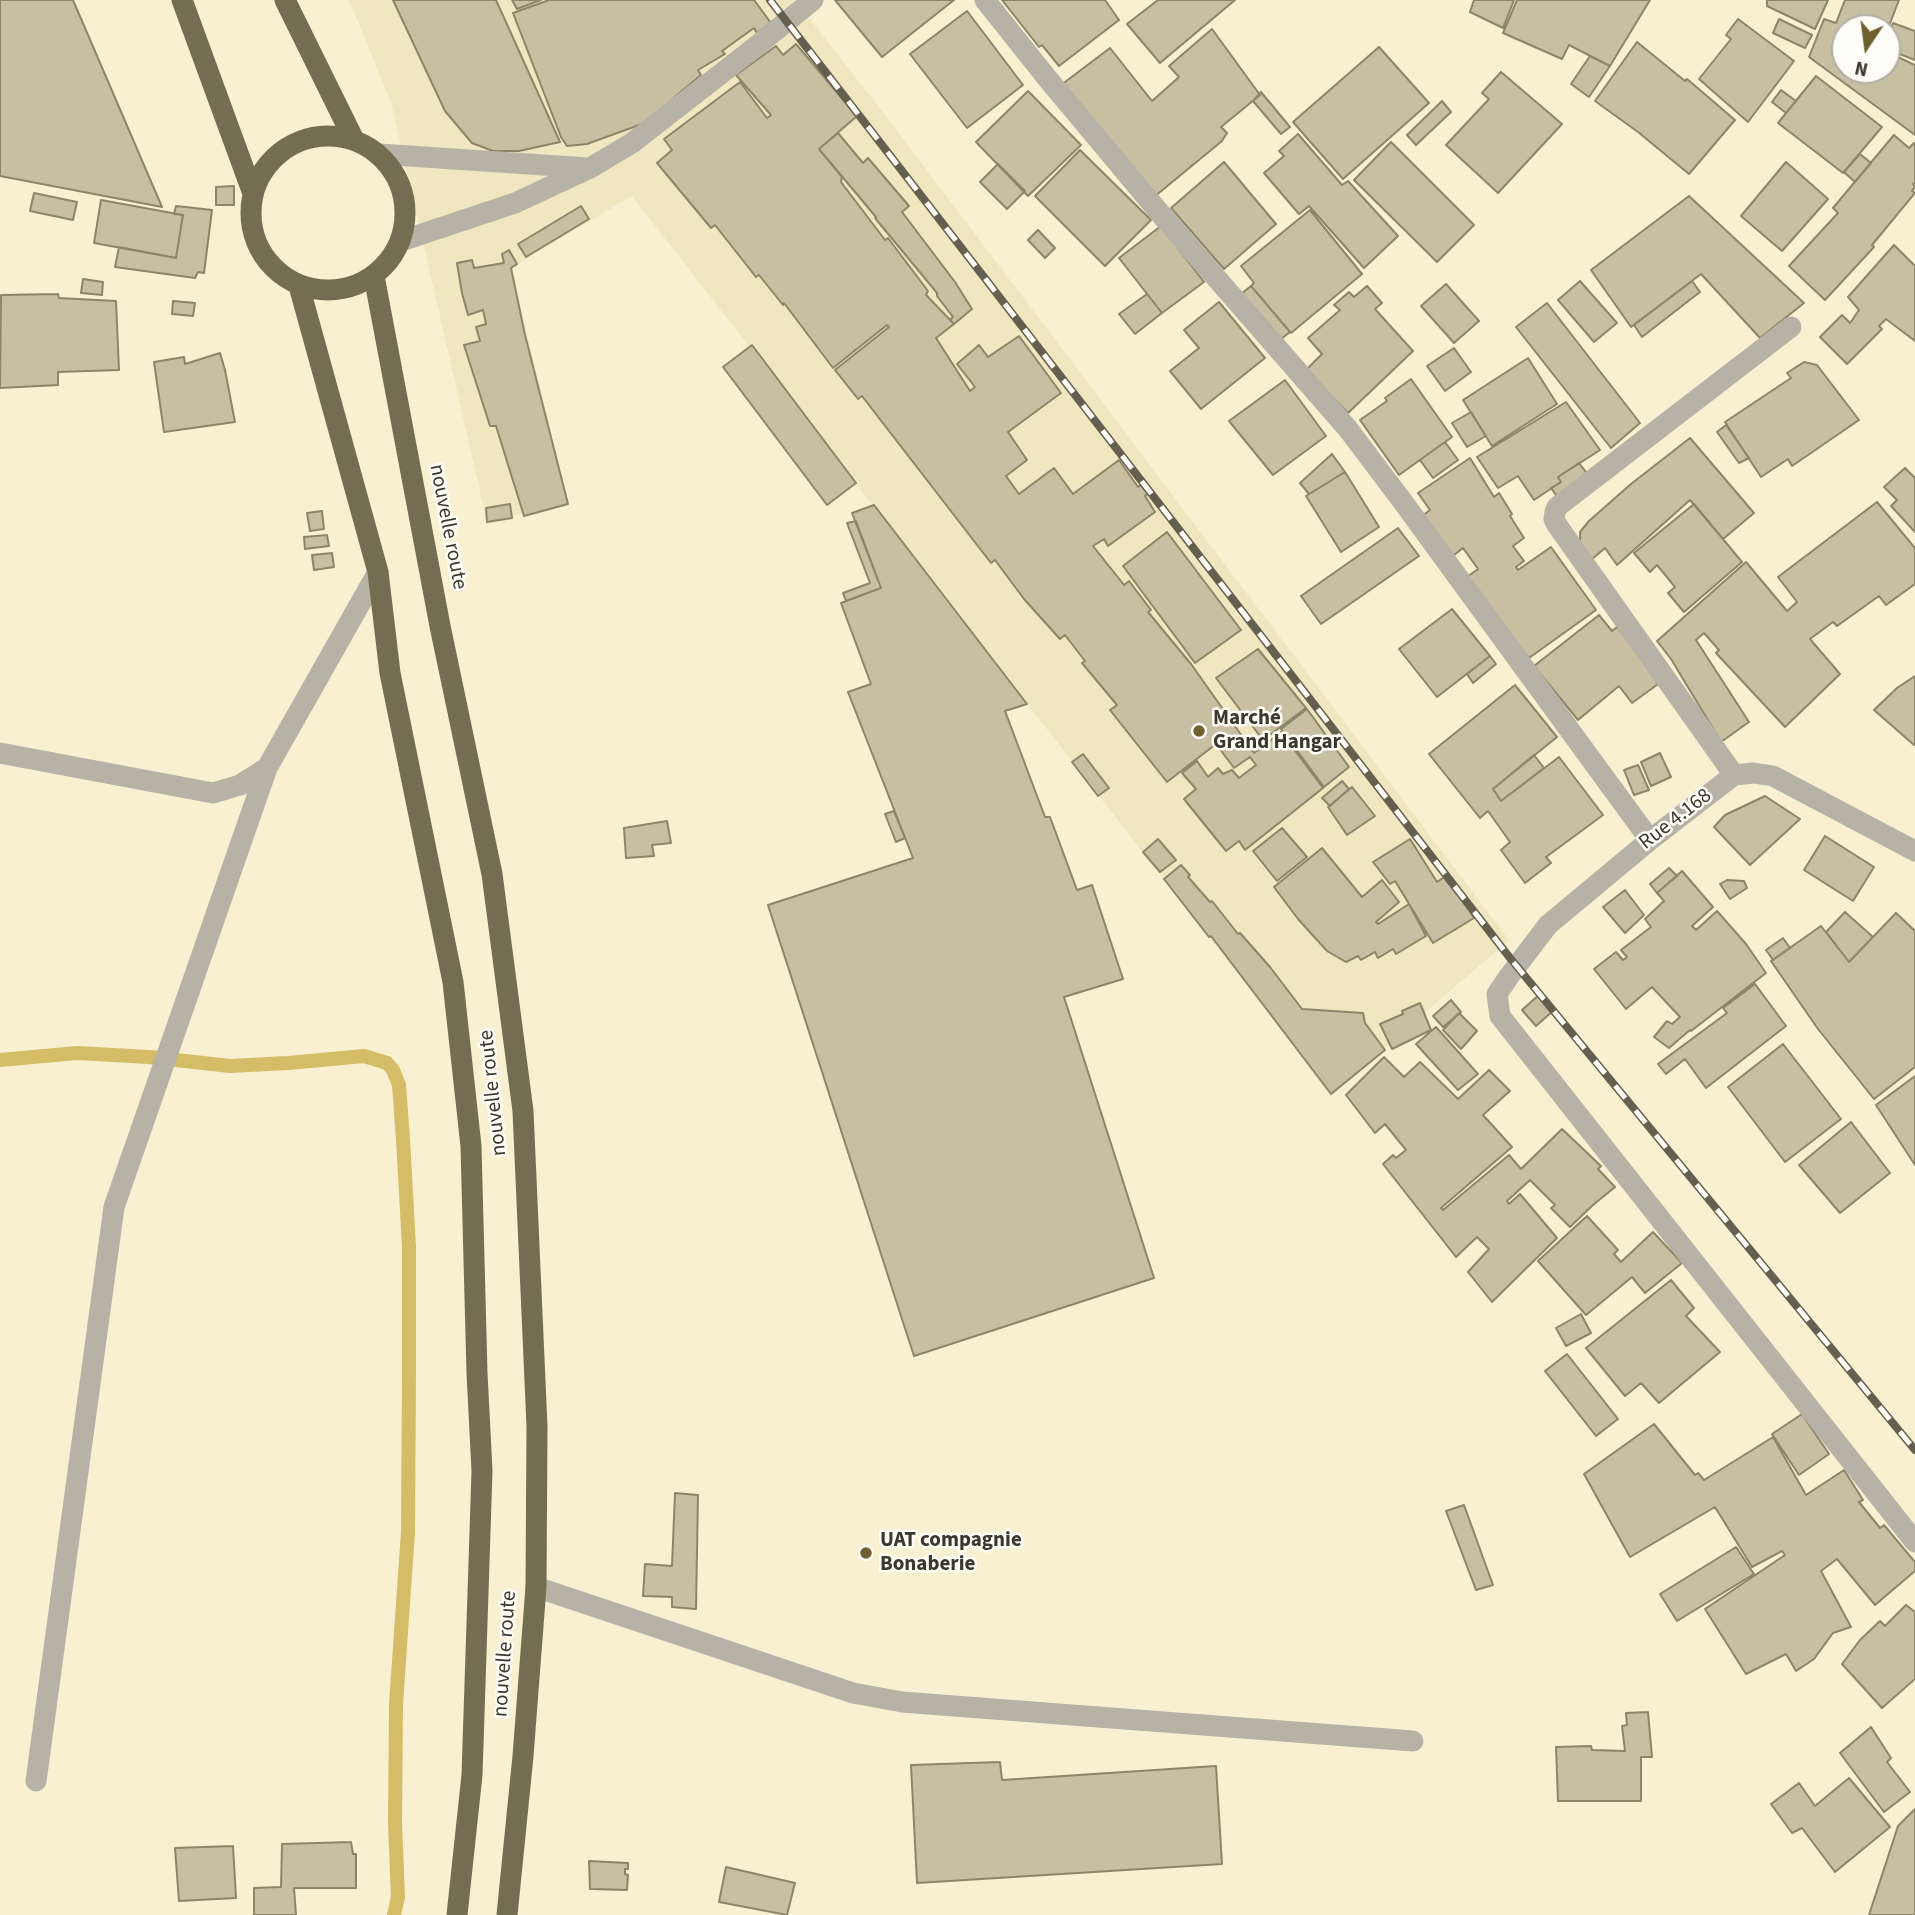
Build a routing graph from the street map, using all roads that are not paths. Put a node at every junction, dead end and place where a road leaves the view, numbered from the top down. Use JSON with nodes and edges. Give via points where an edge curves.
{"nodes":[{"id":1,"x":182,"y":0,"type":"edge"},
{"id":2,"x":285,"y":0,"type":"edge"},
{"id":3,"x":813,"y":0,"type":"edge"},
{"id":4,"x":985,"y":0,"type":"edge"},
{"id":5,"x":354,"y":139,"type":"junction"},
{"id":6,"x":379,"y":154,"type":"junction"},
{"id":7,"x":590,"y":168,"type":"junction"},
{"id":8,"x":252,"y":191,"type":"junction"},
{"id":9,"x":401,"y":241,"type":"junction"},
{"id":10,"x":374,"y":276,"type":"junction"},
{"id":11,"x":299,"y":286,"type":"junction"},
{"id":12,"x":1791,"y":327,"type":"dead end"},
{"id":13,"x":378,"y":572,"type":"junction"},
{"id":14,"x":0,"y":753,"type":"edge"},
{"id":15,"x":267,"y":768,"type":"junction"},
{"id":16,"x":1734,"y":775,"type":"junction"},
{"id":17,"x":1650,"y":840,"type":"junction"},
{"id":18,"x":1915,"y":851,"type":"edge"},
{"id":19,"x":1915,"y":1542,"type":"edge"},
{"id":20,"x":536,"y":1587,"type":"junction"},
{"id":21,"x":1413,"y":1741,"type":"dead end"},
{"id":22,"x":36,"y":1781,"type":"dead end"},
{"id":23,"x":457,"y":1915,"type":"edge"},
{"id":24,"x":507,"y":1915,"type":"edge"}],
"edges":[{"from":1,"to":8,"type":"highway"},
{"from":2,"to":5,"type":"highway"},
{"from":3,"to":7,"type":"street","via":[[632,143]]},
{"from":4,"to":17,"type":"street","via":[[1164,218],[1348,429]]},
{"from":5,"to":6,"type":"highway"},
{"from":5,"to":8,"type":"highway","via":[[323,135],[292,143],[267,163]]},
{"from":6,"to":7,"type":"street"},
{"from":6,"to":9,"type":"highway","via":[[399,180],[406,211]]},
{"from":7,"to":9,"type":"street","via":[[515,203]]},
{"from":8,"to":11,"type":"highway","via":[[250,229],[268,264]]},
{"from":9,"to":10,"type":"highway"},
{"from":10,"to":11,"type":"highway","via":[[338,290]]},
{"from":10,"to":20,"type":"highway","name":"nouvelle route","via":[[492,874],[523,1111],[537,1426]]},
{"from":11,"to":13,"type":"highway","name":"nouvelle route"},
{"from":12,"to":16,"type":"street","via":[[1557,507],[1554,519]]},
{"from":13,"to":15,"type":"street"},
{"from":13,"to":23,"type":"highway","name":"nouvelle route","via":[[390,673],[453,982],[471,1146],[482,1471],[472,1775]]},
{"from":14,"to":15,"type":"street","via":[[214,793],[240,785]]},
{"from":15,"to":22,"type":"street","via":[[114,1207]]},
{"from":16,"to":17,"type":"street","name":"Rue 4.168"},
{"from":16,"to":18,"type":"street","name":"Rue 4.168","via":[[1773,776]]},
{"from":17,"to":19,"type":"street","name":"Rue 4.168","via":[[1548,925],[1497,994],[1500,1016]]},
{"from":20,"to":21,"type":"street","via":[[853,1693],[890,1700]]},
{"from":20,"to":24,"type":"highway","name":"nouvelle route"}]}
